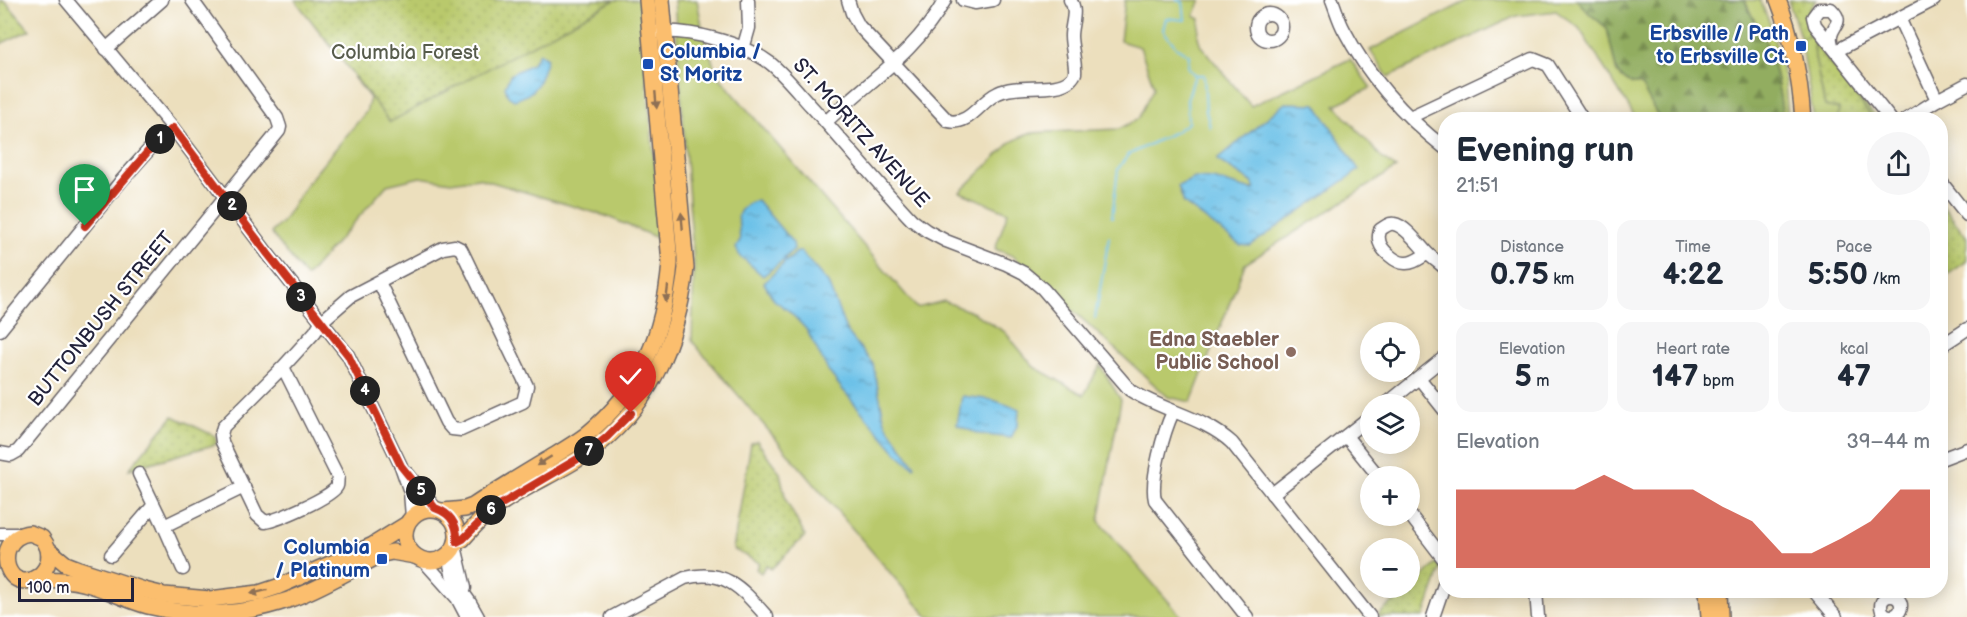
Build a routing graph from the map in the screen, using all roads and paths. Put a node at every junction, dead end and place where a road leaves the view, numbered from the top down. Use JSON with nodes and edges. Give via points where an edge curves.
{"nodes":[{"id":1,"x":66,"y":0,"type":"edge"},
{"id":2,"x":162,"y":0,"type":"edge"},
{"id":3,"x":192,"y":0,"type":"edge"},
{"id":4,"x":647,"y":0,"type":"edge"},
{"id":5,"x":662,"y":0,"type":"edge"},
{"id":6,"x":748,"y":0,"type":"edge"},
{"id":7,"x":848,"y":0,"type":"edge"},
{"id":8,"x":945,"y":0,"type":"edge"},
{"id":9,"x":963,"y":0,"type":"edge"},
{"id":10,"x":993,"y":0,"type":"edge"},
{"id":11,"x":1070,"y":0,"type":"edge"},
{"id":12,"x":1332,"y":0,"type":"edge"},
{"id":13,"x":1778,"y":0,"type":"edge"},
{"id":14,"x":1934,"y":0,"type":"edge"},
{"id":15,"x":1899,"y":18,"type":"junction"},
{"id":16,"x":658,"y":32,"type":"junction"},
{"id":17,"x":106,"y":49,"type":"junction"},
{"id":18,"x":742,"y":49,"type":"junction"},
{"id":19,"x":894,"y":64,"type":"junction"},
{"id":20,"x":1967,"y":84,"type":"edge"},
{"id":21,"x":1936,"y":100,"type":"junction"},
{"id":22,"x":1578,"y":112,"type":"edge"},
{"id":23,"x":1802,"y":112,"type":"edge"},
{"id":24,"x":1885,"y":112,"type":"edge"},
{"id":25,"x":1917,"y":112,"type":"edge"},
{"id":26,"x":1410,"y":117,"type":"junction"},
{"id":27,"x":826,"y":122,"type":"junction"},
{"id":28,"x":173,"y":128,"type":"junction"},
{"id":29,"x":1438,"y":142,"type":"edge"},
{"id":30,"x":1948,"y":191,"type":"edge"},
{"id":31,"x":225,"y":197,"type":"junction"},
{"id":32,"x":1966,"y":213,"type":"edge"},
{"id":33,"x":1427,"y":254,"type":"dead end"},
{"id":34,"x":1438,"y":263,"type":"edge"},
{"id":35,"x":379,"y":282,"type":"junction"},
{"id":36,"x":321,"y":322,"type":"junction"},
{"id":37,"x":1967,"y":329,"type":"edge"},
{"id":38,"x":0,"y":330,"type":"edge"},
{"id":39,"x":1948,"y":341,"type":"edge"},
{"id":40,"x":1438,"y":363,"type":"edge"},
{"id":41,"x":283,"y":367,"type":"junction"},
{"id":42,"x":1420,"y":377,"type":"edge"},
{"id":43,"x":1420,"y":379,"type":"edge"},
{"id":44,"x":1414,"y":382,"type":"edge"},
{"id":45,"x":1399,"y":394,"type":"edge"},
{"id":46,"x":1438,"y":402,"type":"edge"},
{"id":47,"x":1173,"y":412,"type":"junction"},
{"id":48,"x":1360,"y":425,"type":"edge"},
{"id":49,"x":1346,"y":436,"type":"junction"},
{"id":50,"x":1967,"y":449,"type":"edge"},
{"id":51,"x":0,"y":453,"type":"edge"},
{"id":52,"x":1948,"y":456,"type":"edge"},
{"id":53,"x":401,"y":466,"type":"junction"},
{"id":54,"x":1370,"y":466,"type":"edge"},
{"id":55,"x":140,"y":474,"type":"dead end"},
{"id":56,"x":244,"y":487,"type":"junction"},
{"id":57,"x":1272,"y":494,"type":"junction"},
{"id":58,"x":153,"y":506,"type":"junction"},
{"id":59,"x":439,"y":510,"type":"junction"},
{"id":60,"x":409,"y":520,"type":"junction"},
{"id":61,"x":164,"y":526,"type":"junction"},
{"id":62,"x":1418,"y":526,"type":"edge"},
{"id":63,"x":0,"y":534,"type":"edge"},
{"id":64,"x":23,"y":534,"type":"junction"},
{"id":65,"x":453,"y":548,"type":"junction"},
{"id":66,"x":49,"y":550,"type":"junction"},
{"id":67,"x":1438,"y":552,"type":"edge"},
{"id":68,"x":111,"y":555,"type":"dead end"},
{"id":69,"x":419,"y":558,"type":"junction"},
{"id":70,"x":3,"y":560,"type":"edge"},
{"id":71,"x":183,"y":569,"type":"dead end"},
{"id":72,"x":32,"y":580,"type":"junction"},
{"id":73,"x":1440,"y":598,"type":"edge"},
{"id":74,"x":1537,"y":598,"type":"edge"},
{"id":75,"x":1708,"y":598,"type":"edge"},
{"id":76,"x":1720,"y":598,"type":"edge"},
{"id":77,"x":1820,"y":598,"type":"edge"},
{"id":78,"x":1882,"y":610,"type":"dead end"},
{"id":79,"x":467,"y":617,"type":"edge"},
{"id":80,"x":477,"y":617,"type":"edge"},
{"id":81,"x":612,"y":617,"type":"edge"},
{"id":82,"x":767,"y":617,"type":"edge"},
{"id":83,"x":1248,"y":617,"type":"edge"},
{"id":84,"x":1370,"y":617,"type":"edge"},
{"id":85,"x":1433,"y":617,"type":"edge"},
{"id":86,"x":1538,"y":617,"type":"edge"},
{"id":87,"x":1709,"y":617,"type":"edge"},
{"id":88,"x":1721,"y":617,"type":"edge"},
{"id":89,"x":1836,"y":617,"type":"edge"},
{"id":90,"x":1870,"y":617,"type":"edge"}],
"edges":[{"from":1,"to":17,"type":"street"},
{"from":2,"to":17,"type":"street"},
{"from":3,"to":31,"type":"street","name":"BUTTONBUSH STREET","via":[[279,122],[277,135]]},
{"from":4,"to":16,"type":"main road"},
{"from":5,"to":16,"type":"main road"},
{"from":6,"to":18,"type":"street","via":[[749,28]]},
{"from":7,"to":19,"type":"street","via":[[859,26]]},
{"from":8,"to":19,"type":"street","via":[[916,42]]},
{"from":9,"to":10,"type":"street"},
{"from":11,"to":19,"type":"street","via":[[1074,10],[1071,38],[1075,70],[1071,80],[1060,86],[998,93],[964,121],[948,121]]},
{"from":12,"to":26,"type":"street","via":[[1344,30],[1367,66]]},
{"from":13,"to":23,"type":"main road","via":[[1796,62]]},
{"from":14,"to":15,"type":"street"},
{"from":15,"to":21,"type":"street"},
{"from":15,"to":24,"type":"street","via":[[1834,49]]},
{"from":16,"to":18,"type":"street","name":"ST. MORITZ AVENUE","via":[[696,34]]},
{"from":16,"to":59,"type":"main road","one_way":true,"via":[[670,263],[656,341],[633,384],[585,436],[473,506]]},
{"from":65,"to":16,"type":"main road","one_way":true,"via":[[493,509],[586,454],[607,437],[631,413],[663,361],[675,329],[686,268]]},
{"from":17,"to":28,"type":"street"},
{"from":18,"to":27,"type":"street","name":"ST. MORITZ AVENUE","via":[[778,70]]},
{"from":19,"to":27,"type":"street"},
{"from":20,"to":21,"type":"street"},
{"from":21,"to":25,"type":"street"},
{"from":22,"to":26,"type":"street","via":[[1548,65],[1533,59]]},
{"from":26,"to":29,"type":"street"},
{"from":27,"to":47,"type":"street","name":"ST. MORITZ AVENUE","via":[[912,220],[945,241],[1024,273],[1043,289],[1130,390]]},
{"from":28,"to":31,"type":"street"},
{"from":28,"to":38,"type":"street","via":[[122,180]]},
{"from":30,"to":32,"type":"street"},
{"from":31,"to":36,"type":"street"},
{"from":31,"to":51,"type":"street","name":"BUTTONBUSH STREET","via":[[18,451],[11,455]]},
{"from":33,"to":34,"type":"street"},
{"from":35,"to":35,"type":"street","via":[[443,248],[461,249],[526,387],[523,402],[462,430],[452,429]]},
{"from":35,"to":36,"type":"street","via":[[351,296]]},
{"from":36,"to":41,"type":"street"},
{"from":36,"to":53,"type":"street","via":[[348,355]]},
{"from":37,"to":39,"type":"street"},
{"from":40,"to":42,"type":"street"},
{"from":41,"to":56,"type":"street","via":[[223,427],[222,442]]},
{"from":41,"to":56,"type":"street","via":[[338,477],[337,487],[308,505],[266,522],[257,515]]},
{"from":43,"to":46,"type":"street"},
{"from":44,"to":45,"type":"street"},
{"from":47,"to":57,"type":"street","name":"ST. MORITZ AVENUE","via":[[1221,433]]},
{"from":47,"to":83,"type":"street","via":[[1161,442],[1155,500]]},
{"from":48,"to":49,"type":"street"},
{"from":49,"to":54,"type":"street"},
{"from":49,"to":57,"type":"street"},
{"from":50,"to":52,"type":"street"},
{"from":53,"to":59,"type":"street"},
{"from":53,"to":60,"type":"street","via":[[410,492]]},
{"from":55,"to":58,"type":"street"},
{"from":56,"to":61,"type":"street"},
{"from":57,"to":84,"type":"street","name":"ST. MORITZ AVENUE"},
{"from":58,"to":61,"type":"street"},
{"from":58,"to":68,"type":"street"},
{"from":59,"to":60,"type":"main road","via":[[418,512]]},
{"from":59,"to":65,"type":"main road","via":[[450,516],[458,531]]},
{"from":60,"to":66,"type":"main road","one_way":true,"via":[[373,545],[277,587],[210,599],[144,590],[66,564]]},
{"from":60,"to":69,"type":"main road","via":[[405,541]]},
{"from":61,"to":71,"type":"street"},
{"from":62,"to":67,"type":"street"},
{"from":63,"to":64,"type":"street"},
{"from":64,"to":66,"type":"main road","via":[[37,534]]},
{"from":64,"to":70,"type":"main road","via":[[12,543]]},
{"from":65,"to":69,"type":"main road","via":[[441,560]]},
{"from":65,"to":80,"type":"street","via":[[452,574]]},
{"from":66,"to":72,"type":"main road","via":[[44,571]]},
{"from":69,"to":72,"type":"main road","via":[[383,554],[289,600],[221,613],[170,610],[123,599],[78,582]]},
{"from":69,"to":79,"type":"street","via":[[457,598]]},
{"from":70,"to":72,"type":"main road","via":[[14,576]]},
{"from":73,"to":85,"type":"street"},
{"from":74,"to":86,"type":"street"},
{"from":75,"to":87,"type":"main road"},
{"from":76,"to":88,"type":"main road"},
{"from":77,"to":89,"type":"street"},
{"from":78,"to":90,"type":"street"},
{"from":81,"to":82,"type":"street","via":[[685,578],[713,575],[743,589]]}]}
